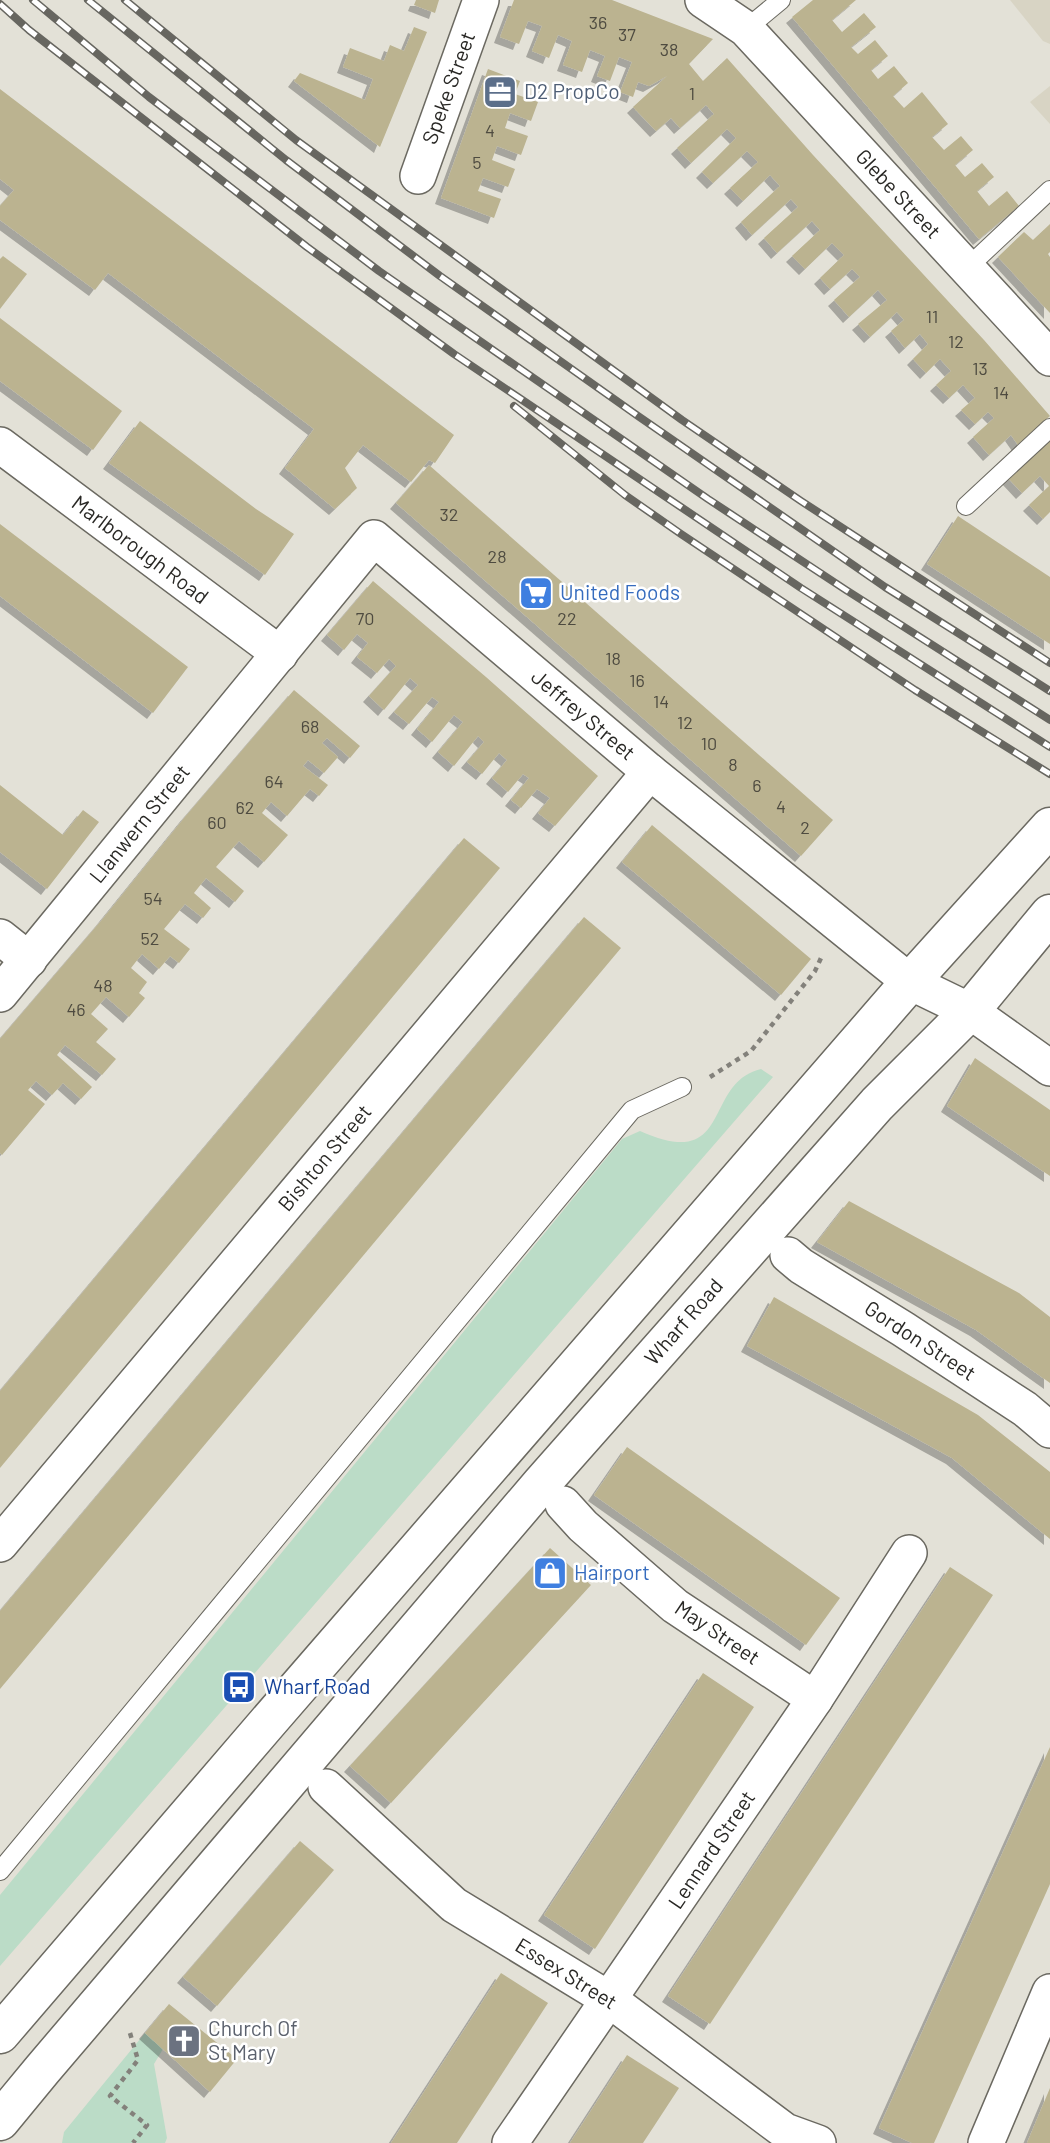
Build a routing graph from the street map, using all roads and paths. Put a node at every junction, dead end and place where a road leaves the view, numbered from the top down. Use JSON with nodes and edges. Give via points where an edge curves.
{"nodes":[{"id":1,"x":481,"y":0,"type":"edge"},
{"id":2,"x":703,"y":0,"type":"edge"},
{"id":3,"x":781,"y":0,"type":"edge"},
{"id":4,"x":746,"y":29,"type":"junction"},
{"id":5,"x":418,"y":176,"type":"dead end"},
{"id":6,"x":1050,"y":190,"type":"edge"},
{"id":7,"x":967,"y":268,"type":"junction"},
{"id":8,"x":1050,"y":358,"type":"edge"},
{"id":9,"x":1050,"y":428,"type":"edge"},
{"id":10,"x":0,"y":446,"type":"edge"},
{"id":11,"x":966,"y":506,"type":"dead end"},
{"id":12,"x":280,"y":654,"type":"junction"},
{"id":13,"x":650,"y":772,"type":"junction"},
{"id":14,"x":1050,"y":827,"type":"edge"},
{"id":15,"x":1050,"y":915,"type":"edge"},
{"id":16,"x":0,"y":937,"type":"edge"},
{"id":17,"x":822,"y":955,"type":"dead end"},
{"id":18,"x":29,"y":960,"type":"junction"},
{"id":19,"x":910,"y":982,"type":"junction"},
{"id":20,"x":0,"y":994,"type":"edge"},
{"id":21,"x":970,"y":1011,"type":"junction"},
{"id":22,"x":1050,"y":1068,"type":"edge"},
{"id":23,"x":682,"y":1087,"type":"joint"},
{"id":24,"x":788,"y":1255,"type":"dead end"},
{"id":25,"x":1050,"y":1430,"type":"edge"},
{"id":26,"x":563,"y":1504,"type":"dead end"},
{"id":27,"x":0,"y":1544,"type":"edge"},
{"id":28,"x":909,"y":1553,"type":"dead end"},
{"id":29,"x":815,"y":1699,"type":"junction"},
{"id":30,"x":326,"y":1787,"type":"dead end"},
{"id":31,"x":0,"y":1871,"type":"edge"},
{"id":32,"x":1050,"y":1992,"type":"edge"},
{"id":33,"x":610,"y":2000,"type":"junction"},
{"id":34,"x":130,"y":2033,"type":"dead end"},
{"id":35,"x":0,"y":2034,"type":"edge"},
{"id":36,"x":0,"y":2122,"type":"edge"},
{"id":37,"x":133,"y":2143,"type":"edge"},
{"id":38,"x":510,"y":2143,"type":"edge"},
{"id":39,"x":818,"y":2143,"type":"edge"},
{"id":40,"x":986,"y":2143,"type":"edge"}],
"edges":[{"from":1,"to":5,"type":"street","name":"Speke Street"},
{"from":2,"to":4,"type":"street","name":"Glebe Street"},
{"from":3,"to":4,"type":"lane"},
{"from":4,"to":7,"type":"street","name":"Glebe Street"},
{"from":6,"to":7,"type":"lane"},
{"from":7,"to":8,"type":"street","name":"Glebe Street"},
{"from":9,"to":11,"type":"lane"},
{"from":10,"to":12,"type":"street","name":"Marlborough Road"},
{"from":12,"to":13,"type":"street","name":"Jeffrey Street","via":[[374,538]]},
{"from":12,"to":18,"type":"street","name":"Llanwern Street"},
{"from":13,"to":19,"type":"street","name":"Jeffrey Street"},
{"from":13,"to":27,"type":"street","name":"Bishton Street"},
{"from":14,"to":19,"type":"main road"},
{"from":15,"to":21,"type":"main road","name":"Wharf Road"},
{"from":16,"to":18,"type":"street"},
{"from":17,"to":23,"type":"path","via":[[815,971],[751,1051],[714,1076]]},
{"from":18,"to":20,"type":"street","name":"Llanwern Street"},
{"from":19,"to":21,"type":"street","name":"Jeffrey Street"},
{"from":19,"to":35,"type":"main road"},
{"from":21,"to":22,"type":"street","name":"Jeffrey Street"},
{"from":21,"to":36,"type":"main road","name":"Wharf Road","via":[[877,1104],[541,1484]]},
{"from":23,"to":31,"type":"lane","via":[[632,1110]]},
{"from":24,"to":25,"type":"street","name":"Gordon Street"},
{"from":26,"to":29,"type":"street","name":"May Street","via":[[675,1606]]},
{"from":28,"to":29,"type":"street","name":"Lennard Street"},
{"from":29,"to":33,"type":"street","name":"Lennard Street"},
{"from":30,"to":33,"type":"street","name":"Essex Street","via":[[454,1905]]},
{"from":32,"to":40,"type":"street"},
{"from":33,"to":38,"type":"street","name":"Lennard Street"},
{"from":33,"to":39,"type":"street","name":"Essex Street","via":[[785,2131]]},
{"from":34,"to":37,"type":"path","via":[[138,2060],[110,2096],[147,2125]]}]}
